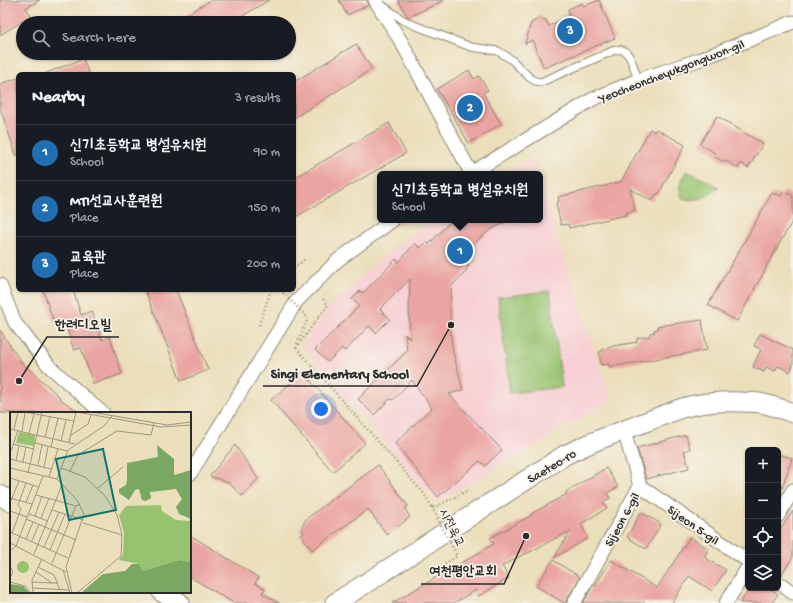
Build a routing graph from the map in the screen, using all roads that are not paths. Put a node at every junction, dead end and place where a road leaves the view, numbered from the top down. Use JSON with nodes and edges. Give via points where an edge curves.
{"nodes":[{"id":1,"x":375,"y":0,"type":"edge"},
{"id":2,"x":793,"y":22,"type":"edge"},
{"id":3,"x":638,"y":80,"type":"junction"},
{"id":4,"x":468,"y":171,"type":"edge"},
{"id":5,"x":475,"y":171,"type":"edge"},
{"id":6,"x":390,"y":223,"type":"edge"},
{"id":7,"x":0,"y":285,"type":"edge"},
{"id":8,"x":102,"y":412,"type":"edge"},
{"id":9,"x":793,"y":413,"type":"edge"},
{"id":10,"x":624,"y":431,"type":"junction"},
{"id":11,"x":191,"y":470,"type":"edge"},
{"id":12,"x":640,"y":486,"type":"junction"},
{"id":13,"x":793,"y":490,"type":"edge"},
{"id":14,"x":0,"y":495,"type":"edge"},
{"id":15,"x":10,"y":501,"type":"edge"},
{"id":16,"x":781,"y":511,"type":"edge"},
{"id":17,"x":745,"y":559,"type":"edge"},
{"id":18,"x":745,"y":571,"type":"edge"},
{"id":19,"x":781,"y":584,"type":"edge"},
{"id":20,"x":164,"y":593,"type":"edge"},
{"id":21,"x":793,"y":593,"type":"edge"},
{"id":22,"x":338,"y":602,"type":"edge"},
{"id":23,"x":180,"y":603,"type":"edge"},
{"id":24,"x":574,"y":603,"type":"edge"},
{"id":25,"x":726,"y":603,"type":"edge"}],
"edges":[{"from":1,"to":3,"type":"lane","via":[[414,25],[471,47],[498,51],[536,82],[621,49],[631,61]]},
{"from":1,"to":4,"type":"street","via":[[402,43]]},
{"from":2,"to":3,"type":"street","name":"Yeocheoncheyukgongwon-gil","via":[[698,60]]},
{"from":3,"to":5,"type":"street","name":"Yeocheoncheyukgongwon-gil","via":[[593,99]]},
{"from":6,"to":11,"type":"street","via":[[338,260],[296,302]]},
{"from":7,"to":8,"type":"street","via":[[15,323],[49,366]]},
{"from":9,"to":10,"type":"street","name":"Saeteo-ro","via":[[758,403],[708,402],[682,408]]},
{"from":10,"to":12,"type":"street","name":"Sijeon 6-gil"},
{"from":10,"to":22,"type":"street","name":"Saeteo-ro","via":[[565,455]]},
{"from":12,"to":17,"type":"street","name":"Sijeon 5-gil"},
{"from":12,"to":24,"type":"street","name":"Sijeon 6-gil"},
{"from":13,"to":16,"type":"street"},
{"from":14,"to":15,"type":"street"},
{"from":18,"to":25,"type":"street"},
{"from":19,"to":21,"type":"street"},
{"from":20,"to":23,"type":"street"}]}
